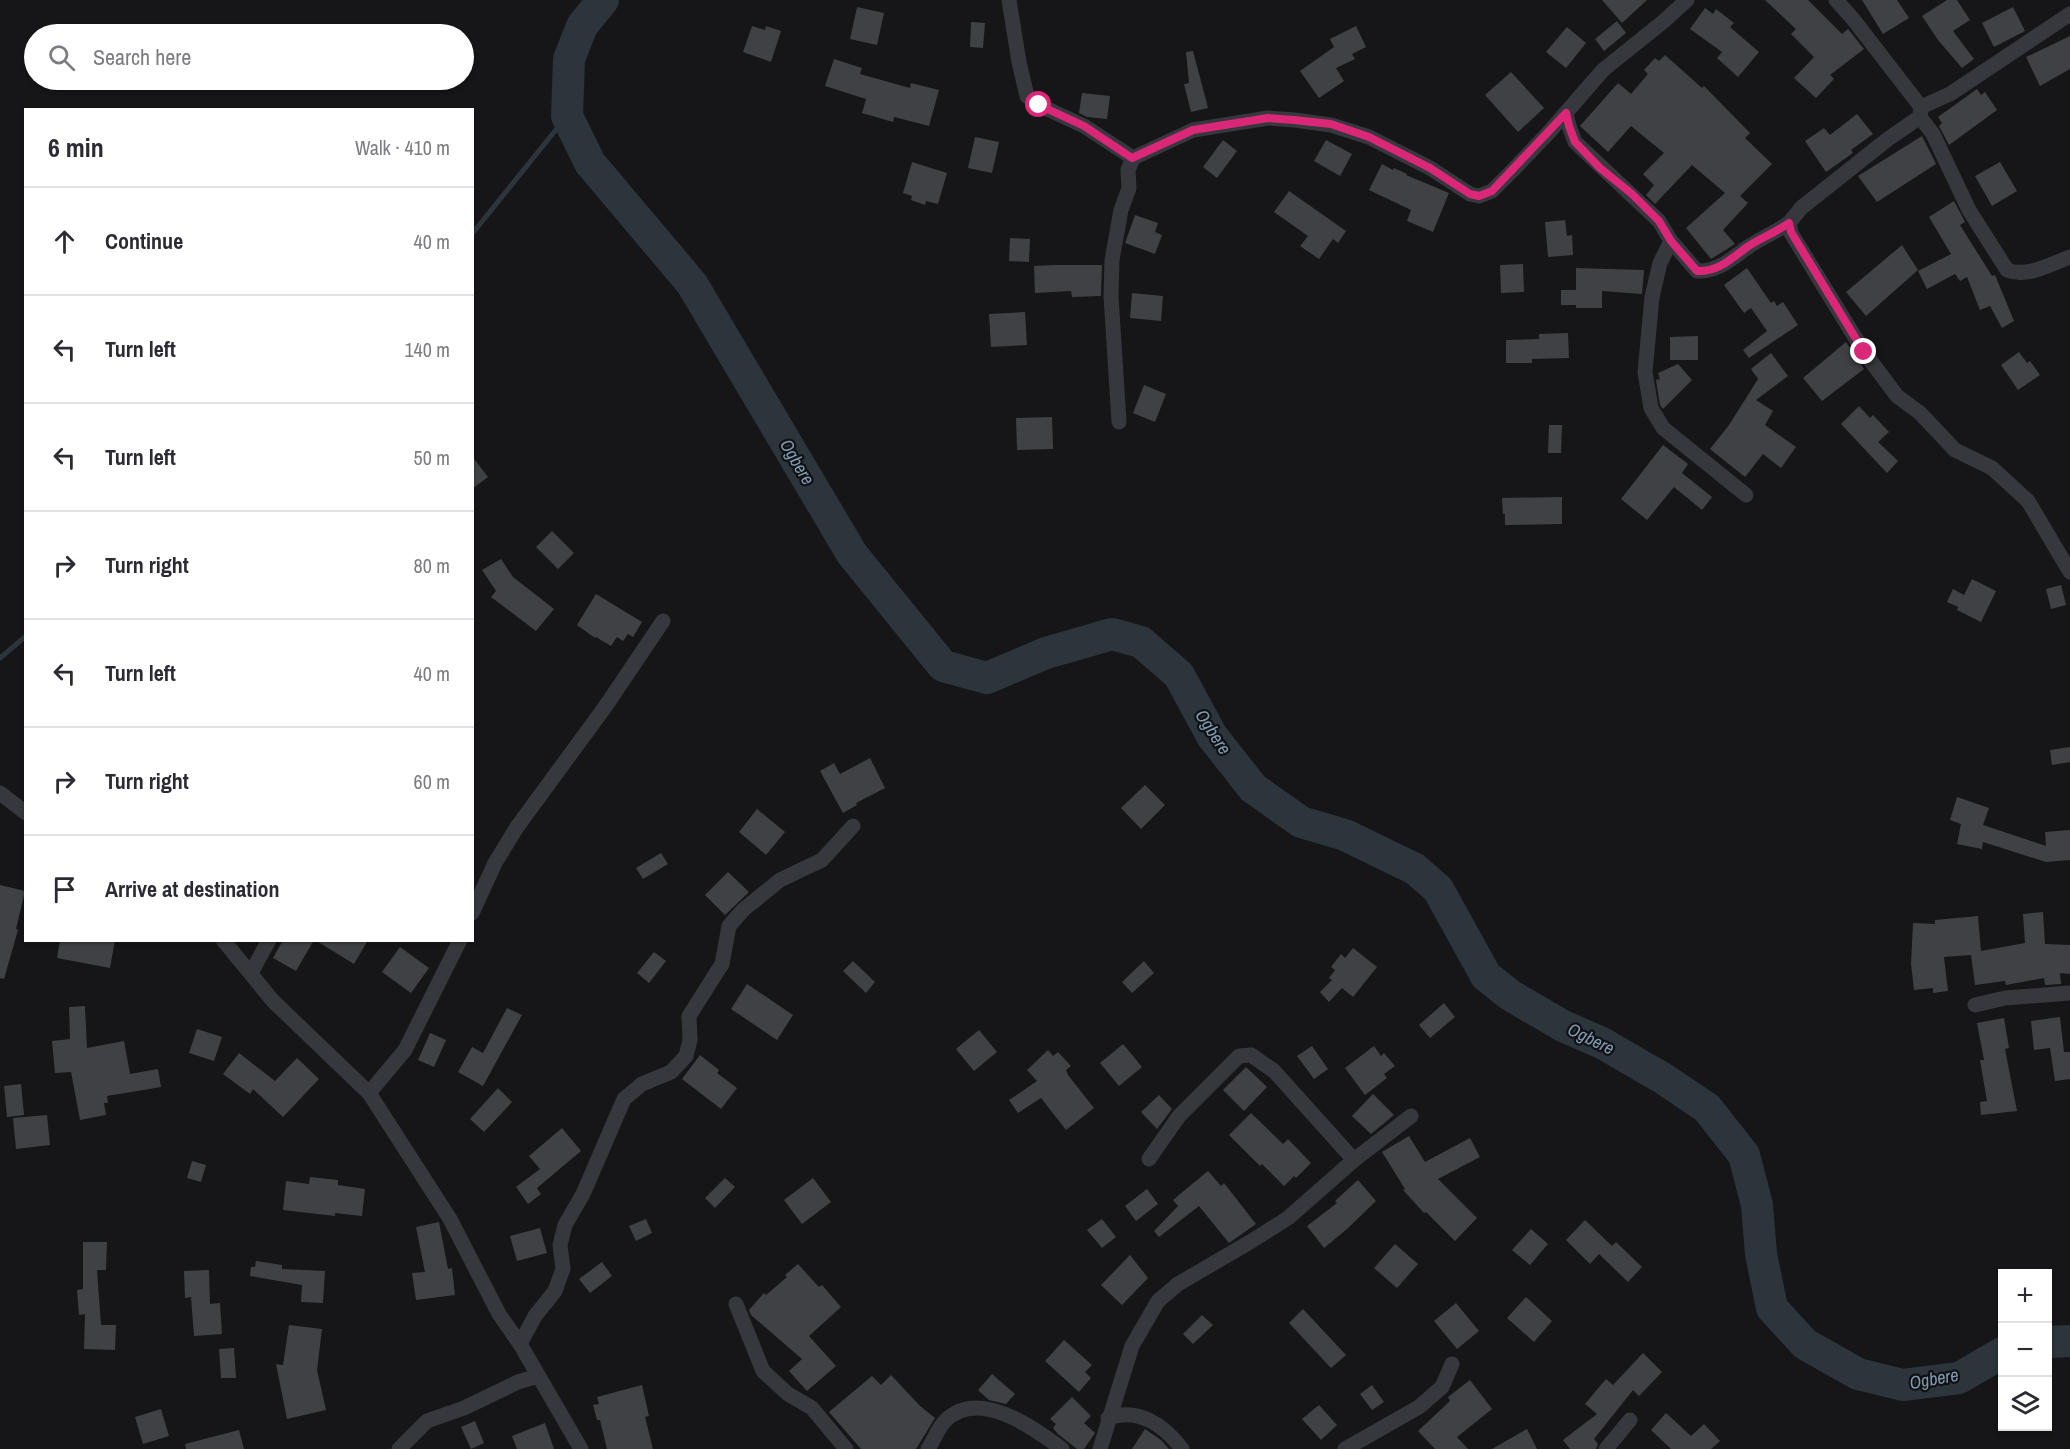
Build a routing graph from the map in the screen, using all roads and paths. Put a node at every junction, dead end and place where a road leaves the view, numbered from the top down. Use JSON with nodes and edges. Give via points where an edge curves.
{"nodes":[{"id":1,"x":1009,"y":0,"type":"edge"},
{"id":2,"x":1687,"y":0,"type":"edge"},
{"id":3,"x":1836,"y":0,"type":"edge"},
{"id":4,"x":2070,"y":14,"type":"edge"},
{"id":5,"x":1921,"y":112,"type":"junction"},
{"id":6,"x":1566,"y":113,"type":"junction"},
{"id":7,"x":1132,"y":158,"type":"junction"},
{"id":8,"x":1789,"y":223,"type":"junction"},
{"id":9,"x":1671,"y":241,"type":"junction"},
{"id":10,"x":2070,"y":256,"type":"edge"},
{"id":11,"x":1119,"y":422,"type":"dead end"},
{"id":12,"x":1746,"y":495,"type":"dead end"},
{"id":13,"x":2070,"y":573,"type":"edge"},
{"id":14,"x":663,"y":621,"type":"dead end"},
{"id":15,"x":0,"y":793,"type":"edge"},
{"id":16,"x":24,"y":811,"type":"edge"},
{"id":17,"x":853,"y":826,"type":"dead end"},
{"id":18,"x":474,"y":909,"type":"edge"},
{"id":19,"x":225,"y":942,"type":"edge"},
{"id":20,"x":268,"y":942,"type":"edge"},
{"id":21,"x":459,"y":942,"type":"edge"},
{"id":22,"x":250,"y":973,"type":"junction"},
{"id":23,"x":2070,"y":993,"type":"edge"},
{"id":24,"x":1975,"y":1005,"type":"dead end"},
{"id":25,"x":369,"y":1094,"type":"junction"},
{"id":26,"x":1411,"y":1116,"type":"dead end"},
{"id":27,"x":1149,"y":1159,"type":"dead end"},
{"id":28,"x":1354,"y":1160,"type":"junction"},
{"id":29,"x":736,"y":1304,"type":"dead end"},
{"id":30,"x":520,"y":1344,"type":"junction"},
{"id":31,"x":1452,"y":1364,"type":"dead end"},
{"id":32,"x":538,"y":1376,"type":"junction"},
{"id":33,"x":1108,"y":1419,"type":"junction"},
{"id":34,"x":1630,"y":1420,"type":"dead end"},
{"id":35,"x":399,"y":1449,"type":"edge"},
{"id":36,"x":581,"y":1449,"type":"edge"},
{"id":37,"x":846,"y":1449,"type":"edge"},
{"id":38,"x":928,"y":1449,"type":"edge"},
{"id":39,"x":1062,"y":1449,"type":"edge"},
{"id":40,"x":1100,"y":1449,"type":"edge"},
{"id":41,"x":1182,"y":1449,"type":"edge"},
{"id":42,"x":1346,"y":1449,"type":"edge"},
{"id":43,"x":1606,"y":1449,"type":"edge"}],
"edges":[{"from":1,"to":7,"type":"street","via":[[1027,96],[1084,126]]},
{"from":2,"to":6,"type":"street","via":[[1604,70]]},
{"from":3,"to":5,"type":"street"},
{"from":4,"to":5,"type":"street"},
{"from":5,"to":8,"type":"street","via":[[1801,208]]},
{"from":5,"to":10,"type":"street","via":[[1969,210],[2007,270],[2029,272]]},
{"from":6,"to":7,"type":"street","via":[[1492,191],[1479,196],[1369,137],[1331,124],[1268,118],[1193,130]]},
{"from":6,"to":9,"type":"street","via":[[1575,142],[1659,221]]},
{"from":7,"to":11,"type":"street","via":[[1112,260]]},
{"from":8,"to":9,"type":"street","via":[[1708,272],[1697,271]]},
{"from":8,"to":13,"type":"street","via":[[1842,317],[1897,396],[1920,413],[1955,450],[1992,468],[2028,501]]},
{"from":9,"to":12,"type":"street","via":[[1660,262],[1652,297],[1645,372],[1650,408],[1663,428]]},
{"from":14,"to":18,"type":"street","via":[[517,827]]},
{"from":15,"to":16,"type":"street"},
{"from":17,"to":30,"type":"street","via":[[822,860],[780,880],[729,926],[722,964],[689,1016],[686,1056],[671,1072],[642,1084],[624,1099],[583,1194],[565,1225],[560,1245],[563,1269],[555,1291]]},
{"from":19,"to":22,"type":"street"},
{"from":20,"to":22,"type":"street"},
{"from":21,"to":25,"type":"street","via":[[405,1050]]},
{"from":22,"to":25,"type":"street","via":[[273,1001]]},
{"from":23,"to":24,"type":"street","via":[[2005,998]]},
{"from":25,"to":30,"type":"street","via":[[450,1219],[499,1314]]},
{"from":26,"to":28,"type":"street"},
{"from":27,"to":28,"type":"street","via":[[1179,1116],[1215,1078],[1239,1056],[1251,1055],[1274,1071]]},
{"from":28,"to":33,"type":"street","via":[[1288,1218],[1158,1300],[1132,1346]]},
{"from":29,"to":37,"type":"street","via":[[763,1371],[788,1394],[812,1408]]},
{"from":30,"to":32,"type":"street"},
{"from":31,"to":42,"type":"street","via":[[1442,1387],[1419,1407]]},
{"from":32,"to":35,"type":"street","via":[[427,1421]]},
{"from":32,"to":36,"type":"street"},
{"from":33,"to":40,"type":"street"},
{"from":33,"to":41,"type":"street","via":[[1121,1414],[1154,1422]]},
{"from":34,"to":43,"type":"street"},
{"from":38,"to":39,"type":"street","via":[[945,1421],[958,1412],[981,1408],[1011,1416]]}]}
